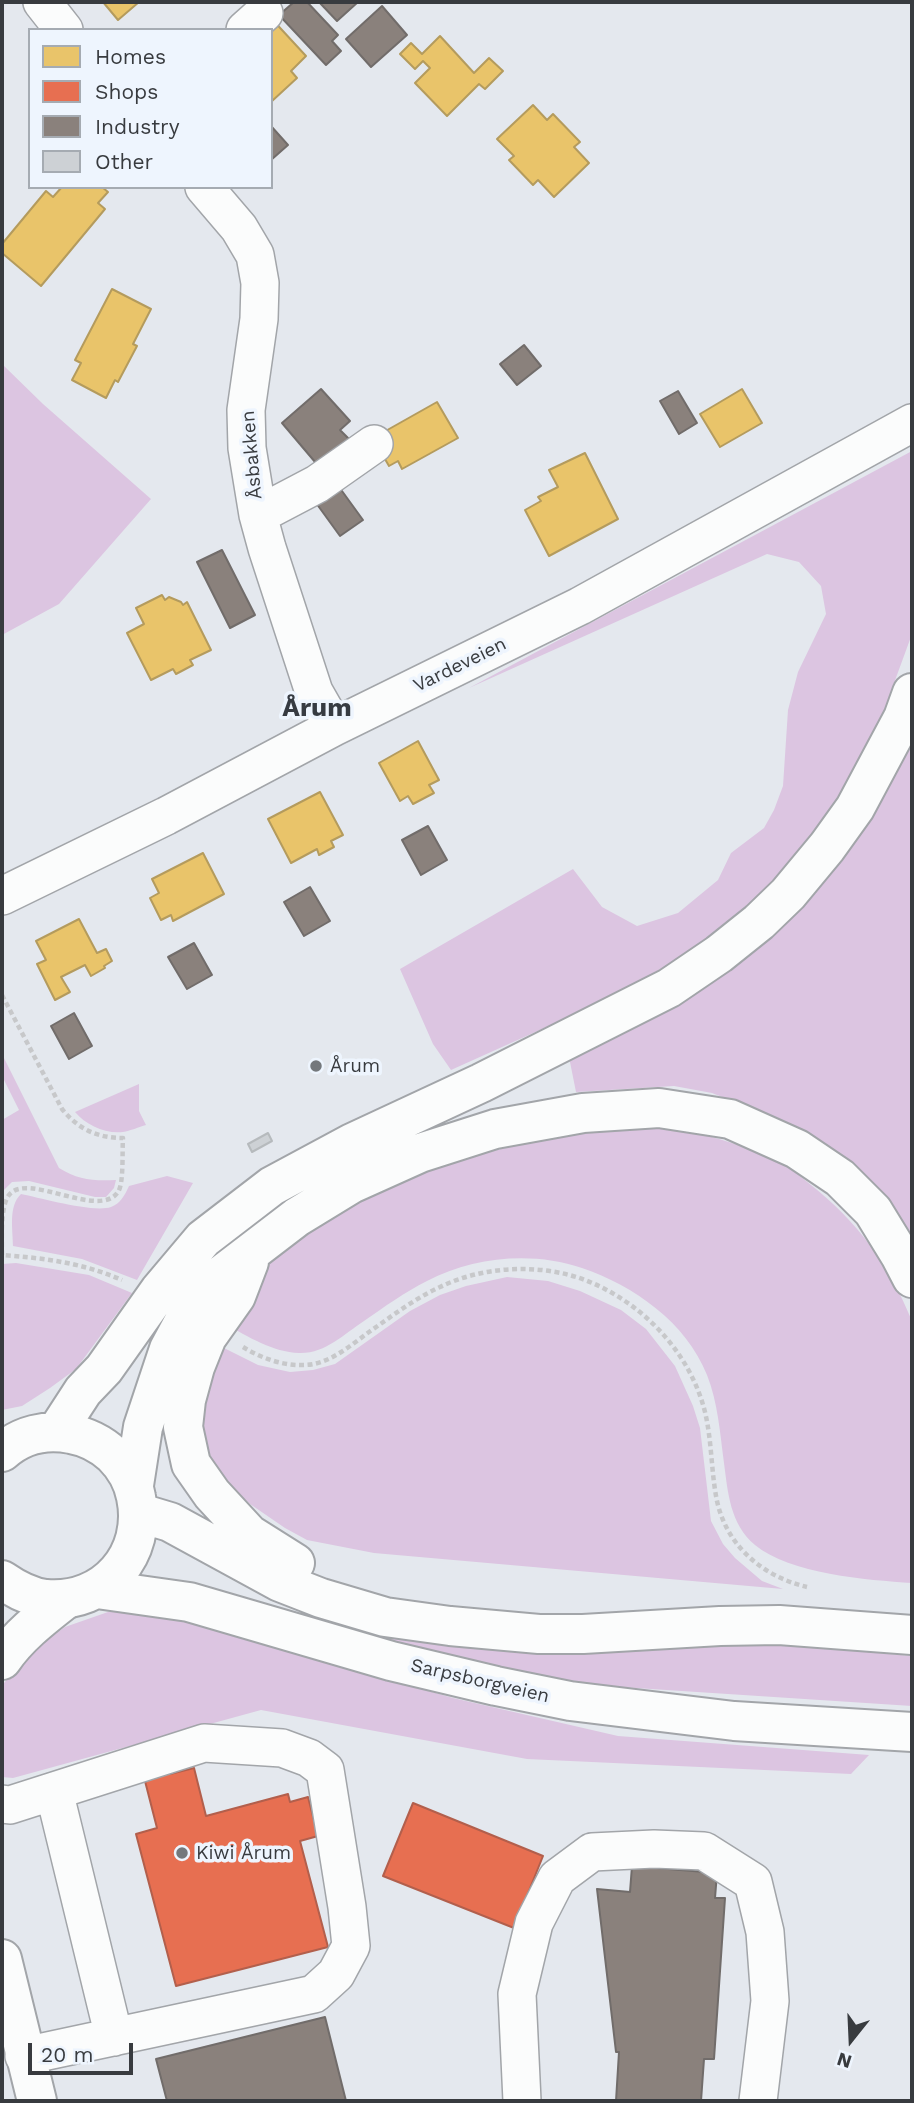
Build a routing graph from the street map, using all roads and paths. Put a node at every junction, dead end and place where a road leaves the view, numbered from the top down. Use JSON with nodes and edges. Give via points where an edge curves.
{"nodes":[{"id":1,"x":42,"y":2,"type":"edge"},
{"id":2,"x":62,"y":28,"type":"edge"},
{"id":3,"x":206,"y":189,"type":"edge"},
{"id":4,"x":912,"y":423,"type":"edge"},
{"id":5,"x":374,"y":444,"type":"dead end"},
{"id":6,"x":258,"y":515,"type":"junction"},
{"id":7,"x":912,"y":693,"type":"edge"},
{"id":8,"x":334,"y":727,"type":"junction"},
{"id":9,"x":2,"y":896,"type":"edge"},
{"id":10,"x":2,"y":995,"type":"edge"},
{"id":11,"x":253,"y":1250,"type":"junction"},
{"id":12,"x":912,"y":1278,"type":"edge"},
{"id":13,"x":124,"y":1281,"type":"dead end"},
{"id":14,"x":237,"y":1344,"type":"dead end"},
{"id":15,"x":57,"y":1431,"type":"junction"},
{"id":16,"x":5,"y":1446,"type":"edge"},
{"id":17,"x":137,"y":1499,"type":"junction"},
{"id":18,"x":2,"y":1580,"type":"edge"},
{"id":19,"x":811,"y":1588,"type":"dead end"},
{"id":20,"x":81,"y":1594,"type":"junction"},
{"id":21,"x":385,"y":1617,"type":"junction"},
{"id":22,"x":912,"y":1635,"type":"edge"},
{"id":23,"x":2,"y":1660,"type":"edge"},
{"id":24,"x":912,"y":1732,"type":"edge"},
{"id":25,"x":54,"y":1791,"type":"junction"},
{"id":26,"x":2,"y":1804,"type":"edge"},
{"id":27,"x":2,"y":1959,"type":"edge"},
{"id":28,"x":114,"y":2037,"type":"junction"},
{"id":29,"x":24,"y":2056,"type":"junction"},
{"id":30,"x":37,"y":2101,"type":"edge"},
{"id":31,"x":522,"y":2101,"type":"edge"},
{"id":32,"x":758,"y":2101,"type":"edge"}],
"edges":[{"from":1,"to":2,"type":"street"},
{"from":3,"to":6,"type":"street","name":"Åsbakken","via":[[255,255],[260,283],[246,410]]},
{"from":4,"to":8,"type":"street","name":"Vardeveien","via":[[580,606]]},
{"from":5,"to":6,"type":"street","via":[[317,484]]},
{"from":6,"to":8,"type":"street","name":"Åsbakken","via":[[314,692]]},
{"from":7,"to":15,"type":"main road","via":[[855,808],[796,885],[759,922],[668,988],[272,1186],[203,1239],[83,1391]]},
{"from":8,"to":9,"type":"street","name":"Vardeveien"},
{"from":10,"to":13,"type":"path","via":[[61,1110],[79,1127],[123,1138],[121,1186],[109,1199],[96,1202],[28,1188],[9,1195],[4,1206],[2,1255],[72,1264]]},
{"from":11,"to":12,"type":"main road","via":[[351,1184],[420,1153],[508,1127],[583,1112],[659,1108],[730,1119],[797,1149],[840,1178],[873,1212]]},
{"from":11,"to":17,"type":"main road","via":[[216,1279],[189,1312],[169,1349],[143,1427]]},
{"from":11,"to":21,"type":"main road","via":[[236,1296],[207,1337],[195,1367],[183,1427],[191,1464],[249,1534]]},
{"from":14,"to":19,"type":"path","via":[[279,1363],[305,1365],[327,1360],[443,1285],[508,1269],[543,1270],[583,1280],[641,1312],[668,1340],[690,1374],[705,1411],[725,1528],[747,1557],[772,1575]]},
{"from":15,"to":16,"type":"main road","via":[[33,1434]]},
{"from":15,"to":17,"type":"main road","via":[[104,1446],[121,1463]]},
{"from":17,"to":20,"type":"main road","via":[[137,1536],[129,1557],[115,1575]]},
{"from":17,"to":21,"type":"main road","via":[[280,1582]]},
{"from":18,"to":20,"type":"main road","name":"Sarpsborgveien","via":[[22,1593],[44,1599]]},
{"from":20,"to":23,"type":"main road","via":[[38,1621]]},
{"from":20,"to":24,"type":"main road","name":"Sarpsborgveien","via":[[189,1602],[391,1661],[570,1701],[734,1721]]},
{"from":21,"to":22,"type":"main road","via":[[539,1634],[779,1625]]},
{"from":25,"to":26,"type":"street"},
{"from":25,"to":28,"type":"street"},
{"from":25,"to":28,"type":"street","via":[[204,1743],[282,1748],[325,1770],[351,1946],[337,1974],[314,1994]]},
{"from":27,"to":29,"type":"main road"},
{"from":28,"to":29,"type":"street"},
{"from":29,"to":30,"type":"main road"},
{"from":31,"to":32,"type":"street","via":[[517,1994],[534,1923],[557,1878],[592,1852],[654,1849],[705,1852],[753,1882],[765,1932],[770,2001]]}]}
